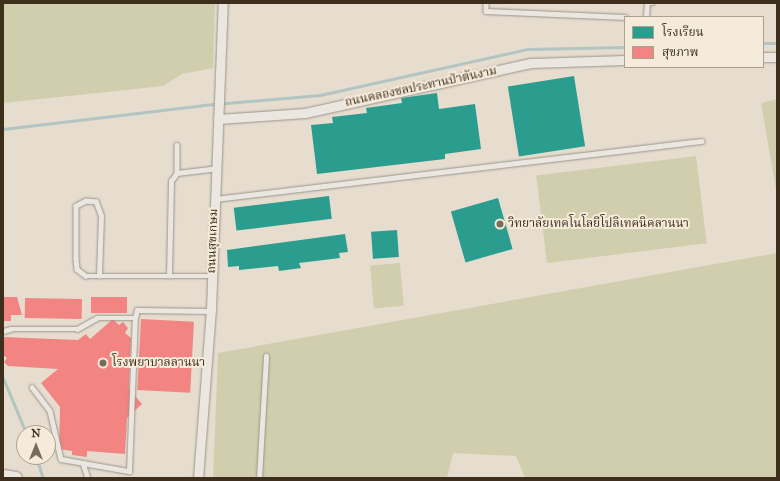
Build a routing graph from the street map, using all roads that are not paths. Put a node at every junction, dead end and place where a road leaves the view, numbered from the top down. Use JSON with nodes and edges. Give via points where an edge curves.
{"nodes":[{"id":1,"x":223,"y":3,"type":"edge"},
{"id":2,"x":486,"y":3,"type":"edge"},
{"id":3,"x":653,"y":3,"type":"edge"},
{"id":4,"x":646,"y":16,"type":"edge"},
{"id":5,"x":624,"y":17,"type":"edge"},
{"id":6,"x":764,"y":57,"type":"edge"},
{"id":7,"x":777,"y":57,"type":"edge"},
{"id":8,"x":624,"y":60,"type":"edge"},
{"id":9,"x":218,"y":120,"type":"junction"},
{"id":10,"x":702,"y":141,"type":"dead end"},
{"id":11,"x":177,"y":145,"type":"dead end"},
{"id":12,"x":216,"y":168,"type":"junction"},
{"id":13,"x":177,"y":173,"type":"junction"},
{"id":14,"x":215,"y":199,"type":"junction"},
{"id":15,"x":99,"y":276,"type":"junction"},
{"id":16,"x":169,"y":276,"type":"junction"},
{"id":17,"x":212,"y":276,"type":"junction"},
{"id":18,"x":210,"y":311,"type":"junction"},
{"id":19,"x":135,"y":318,"type":"junction"},
{"id":20,"x":3,"y":331,"type":"edge"},
{"id":21,"x":266,"y":356,"type":"dead end"},
{"id":22,"x":32,"y":387,"type":"dead end"},
{"id":23,"x":83,"y":463,"type":"junction"},
{"id":24,"x":3,"y":476,"type":"edge"},
{"id":25,"x":16,"y":478,"type":"edge"},
{"id":26,"x":88,"y":478,"type":"edge"},
{"id":27,"x":198,"y":478,"type":"edge"},
{"id":28,"x":259,"y":478,"type":"edge"}],
"edges":[{"from":1,"to":9,"type":"street","name":"ถนนสุขเกษม"},
{"from":2,"to":5,"type":"lane","via":[[486,11]]},
{"from":3,"to":4,"type":"lane","via":[[647,3]]},
{"from":6,"to":7,"type":"street"},
{"from":8,"to":9,"type":"street","name":"ถนนคลองชลประทานป่าตันงาม","via":[[531,63],[306,113]]},
{"from":9,"to":12,"type":"street","name":"ถนนสุขเกษม"},
{"from":10,"to":14,"type":"lane"},
{"from":11,"to":13,"type":"lane"},
{"from":12,"to":13,"type":"lane"},
{"from":12,"to":14,"type":"street","name":"ถนนสุขเกษม"},
{"from":13,"to":16,"type":"lane","via":[[171,181]]},
{"from":14,"to":17,"type":"street","name":"ถนนสุขเกษม"},
{"from":15,"to":15,"type":"lane","via":[[101,216],[96,202],[86,201],[76,206],[77,269],[86,276]]},
{"from":15,"to":16,"type":"lane"},
{"from":16,"to":17,"type":"lane"},
{"from":17,"to":18,"type":"street","name":"ถนนสุขเกษม"},
{"from":18,"to":19,"type":"lane","via":[[137,310]]},
{"from":18,"to":27,"type":"street","name":"ถนนสุขเกษม"},
{"from":19,"to":20,"type":"lane","via":[[97,318],[77,329]]},
{"from":19,"to":23,"type":"lane","via":[[129,471]]},
{"from":21,"to":28,"type":"lane"},
{"from":22,"to":23,"type":"lane","via":[[50,411],[61,459]]},
{"from":23,"to":26,"type":"lane"},
{"from":24,"to":25,"type":"main road"}]}
